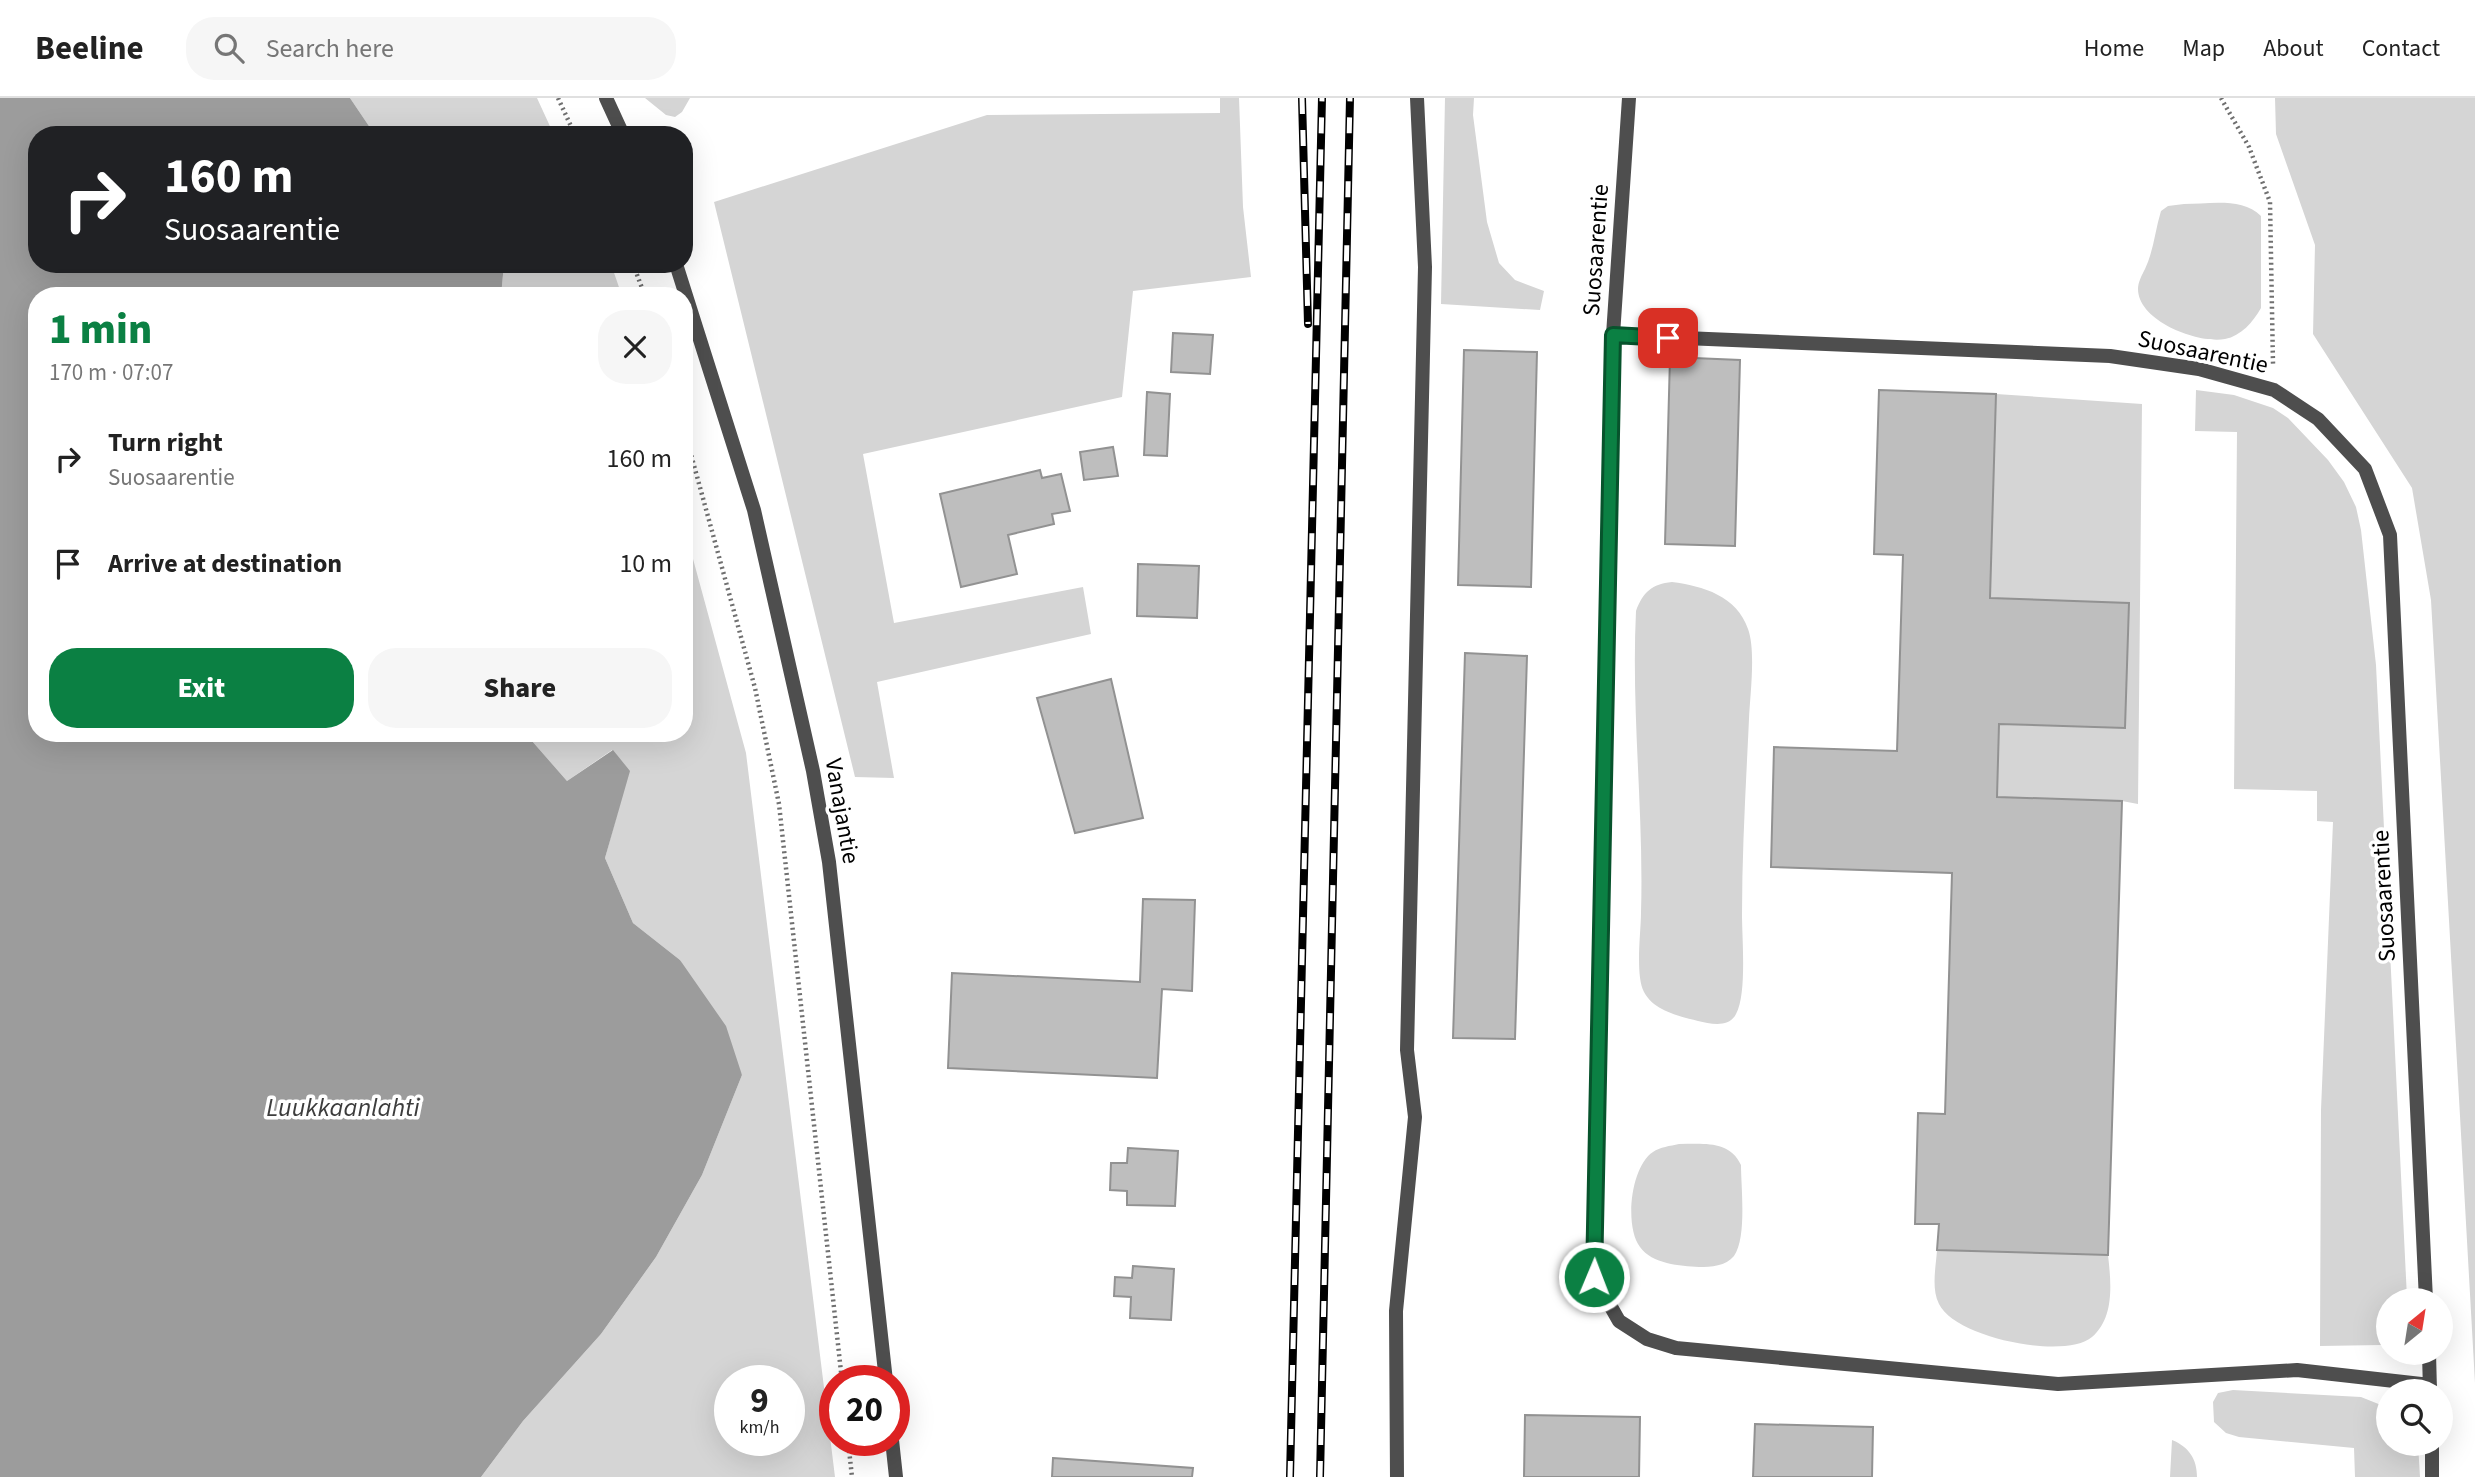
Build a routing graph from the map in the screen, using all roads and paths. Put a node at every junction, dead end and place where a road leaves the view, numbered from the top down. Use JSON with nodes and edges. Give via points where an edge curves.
{"nodes":[{"id":1,"x":558,"y":98,"type":"edge"},
{"id":2,"x":606,"y":98,"type":"edge"},
{"id":3,"x":1417,"y":98,"type":"edge"},
{"id":4,"x":1629,"y":98,"type":"edge"},
{"id":5,"x":2221,"y":98,"type":"edge"},
{"id":6,"x":571,"y":126,"type":"edge"},
{"id":7,"x":619,"y":126,"type":"edge"},
{"id":8,"x":693,"y":318,"type":"edge"},
{"id":9,"x":1613,"y":335,"type":"junction"},
{"id":10,"x":2274,"y":390,"type":"junction"},
{"id":11,"x":693,"y":462,"type":"edge"},
{"id":12,"x":2425,"y":1288,"type":"edge"},
{"id":13,"x":840,"y":1365,"type":"edge"},
{"id":14,"x":884,"y":1365,"type":"edge"},
{"id":15,"x":2376,"y":1381,"type":"edge"},
{"id":16,"x":850,"y":1456,"type":"edge"},
{"id":17,"x":894,"y":1456,"type":"edge"},
{"id":18,"x":2432,"y":1456,"type":"edge"},
{"id":19,"x":852,"y":1477,"type":"edge"},
{"id":20,"x":896,"y":1477,"type":"edge"},
{"id":21,"x":1397,"y":1477,"type":"edge"},
{"id":22,"x":2432,"y":1477,"type":"edge"}],
"edges":[{"from":1,"to":6,"type":"path"},
{"from":2,"to":7,"type":"street"},
{"from":3,"to":21,"type":"street","via":[[1425,267],[1407,1050],[1415,1117],[1396,1311]]},
{"from":4,"to":9,"type":"street","name":"Suosaarentie"},
{"from":5,"to":10,"type":"path","via":[[2249,148],[2270,202]]},
{"from":8,"to":14,"type":"street","name":"Vanajantie","via":[[754,510],[830,862]]},
{"from":9,"to":10,"type":"street","name":"Suosaarentie","via":[[2110,356],[2199,369]]},
{"from":9,"to":15,"type":"street","via":[[1594,1277],[1619,1321],[1647,1339],[1676,1348],[2058,1384],[2297,1370]]},
{"from":10,"to":12,"type":"street","name":"Suosaarentie","via":[[2318,419],[2365,469],[2390,535]]},
{"from":11,"to":13,"type":"path","via":[[755,688],[779,804]]},
{"from":16,"to":19,"type":"path"},
{"from":17,"to":20,"type":"street"},
{"from":18,"to":22,"type":"street"}]}
